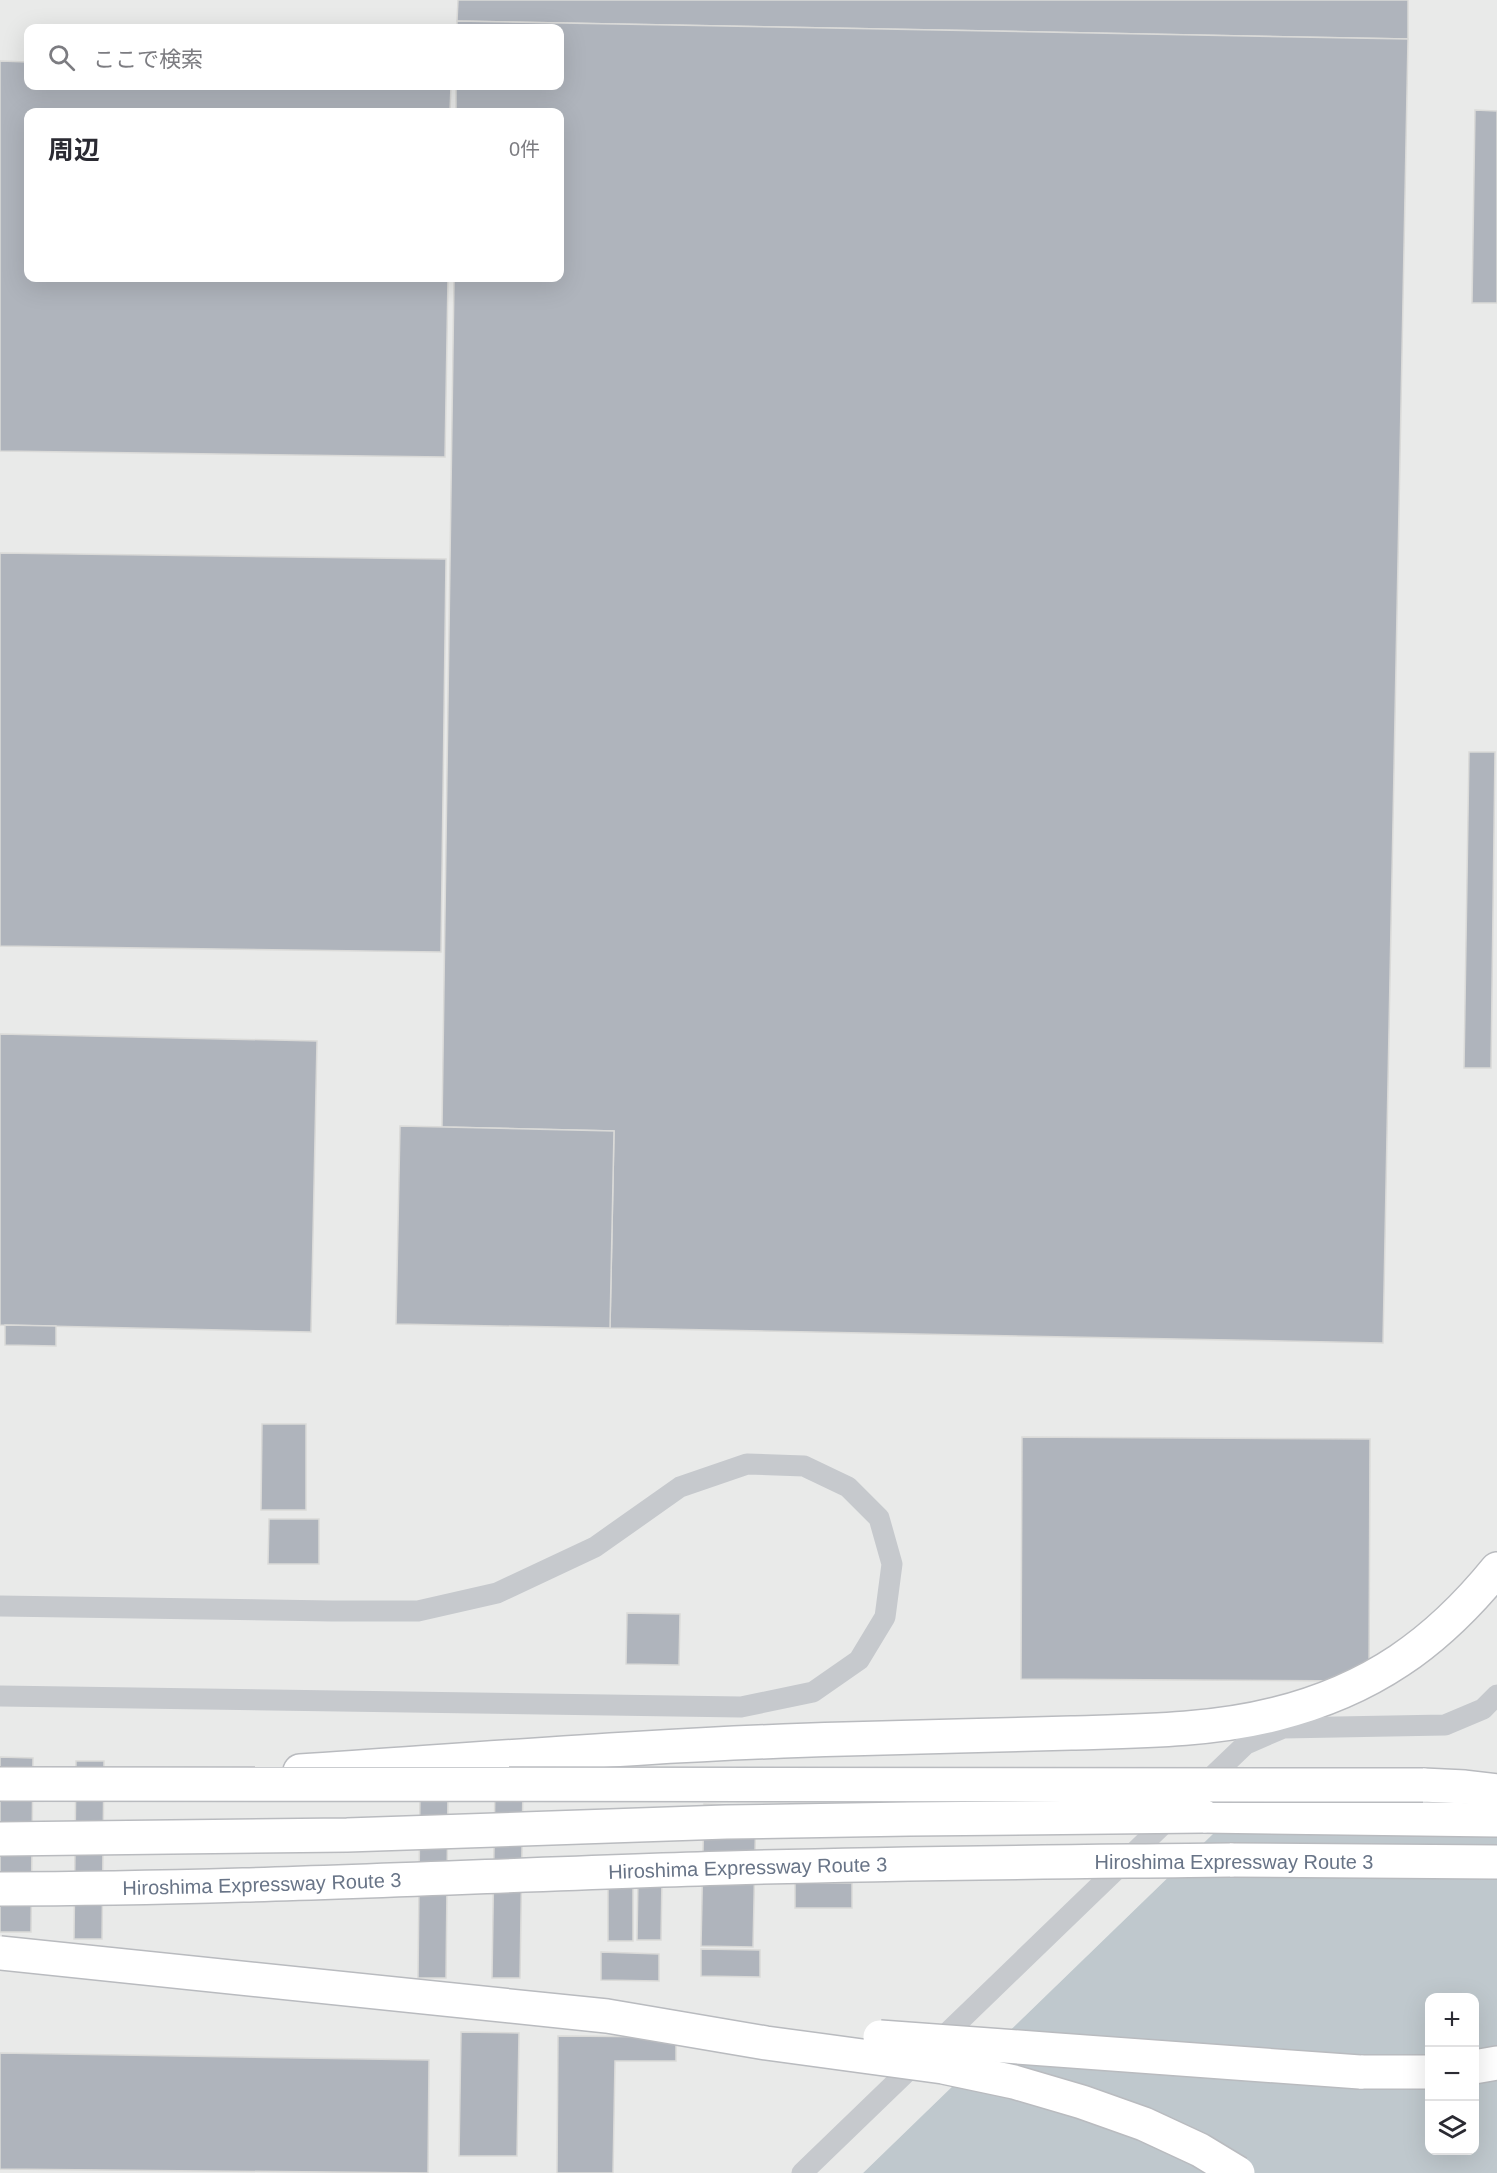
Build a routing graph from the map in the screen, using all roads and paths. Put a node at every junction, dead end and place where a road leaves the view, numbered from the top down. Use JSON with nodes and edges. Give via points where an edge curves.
{"nodes":[{"id":1,"x":1497,"y":1569,"type":"edge"},
{"id":2,"x":0,"y":1606,"type":"edge"},
{"id":3,"x":1497,"y":1695,"type":"edge"},
{"id":4,"x":0,"y":1696,"type":"edge"},
{"id":5,"x":116,"y":1782,"type":"junction"},
{"id":6,"x":0,"y":1784,"type":"edge"},
{"id":7,"x":1497,"y":1791,"type":"edge"},
{"id":8,"x":1497,"y":1820,"type":"edge"},
{"id":9,"x":0,"y":1839,"type":"edge"},
{"id":10,"x":1497,"y":1862,"type":"edge"},
{"id":11,"x":0,"y":1889,"type":"edge"},
{"id":12,"x":0,"y":1953,"type":"edge"},
{"id":13,"x":608,"y":2016,"type":"junction"},
{"id":14,"x":1497,"y":2063,"type":"edge"},
{"id":15,"x":1479,"y":2066,"type":"edge"},
{"id":16,"x":1425,"y":2072,"type":"edge"},
{"id":17,"x":802,"y":2173,"type":"edge"},
{"id":18,"x":1238,"y":2173,"type":"edge"}],
"edges":[{"from":1,"to":5,"type":"highway","bridge":true,"via":[[1434,1636],[1392,1667],[1339,1693],[1277,1714],[1210,1727],[758,1742]]},
{"from":2,"to":4,"type":"lane","via":[[418,1611],[497,1593],[595,1547],[680,1487],[747,1464],[804,1466],[848,1486],[879,1518],[892,1564],[885,1617],[859,1660],[813,1692],[741,1707]]},
{"from":3,"to":17,"type":"lane","via":[[1483,1709],[1445,1725],[1283,1728],[1246,1744]]},
{"from":5,"to":6,"type":"highway","bridge":true},
{"from":5,"to":7,"type":"highway","bridge":true,"via":[[1411,1785]]},
{"from":8,"to":9,"type":"highway","bridge":true,"via":[[956,1818],[347,1835]]},
{"from":10,"to":11,"type":"highway","name":"Hiroshima Expressway Route 3","bridge":true,"via":[[977,1863],[278,1885]]},
{"from":12,"to":13,"type":"highway","bridge":true},
{"from":13,"to":16,"type":"highway","bridge":true,"via":[[1052,2051],[1360,2072]]},
{"from":13,"to":18,"type":"highway","bridge":true,"via":[[943,2067],[1014,2082],[1144,2124]]},
{"from":14,"to":15,"type":"highway"}]}
